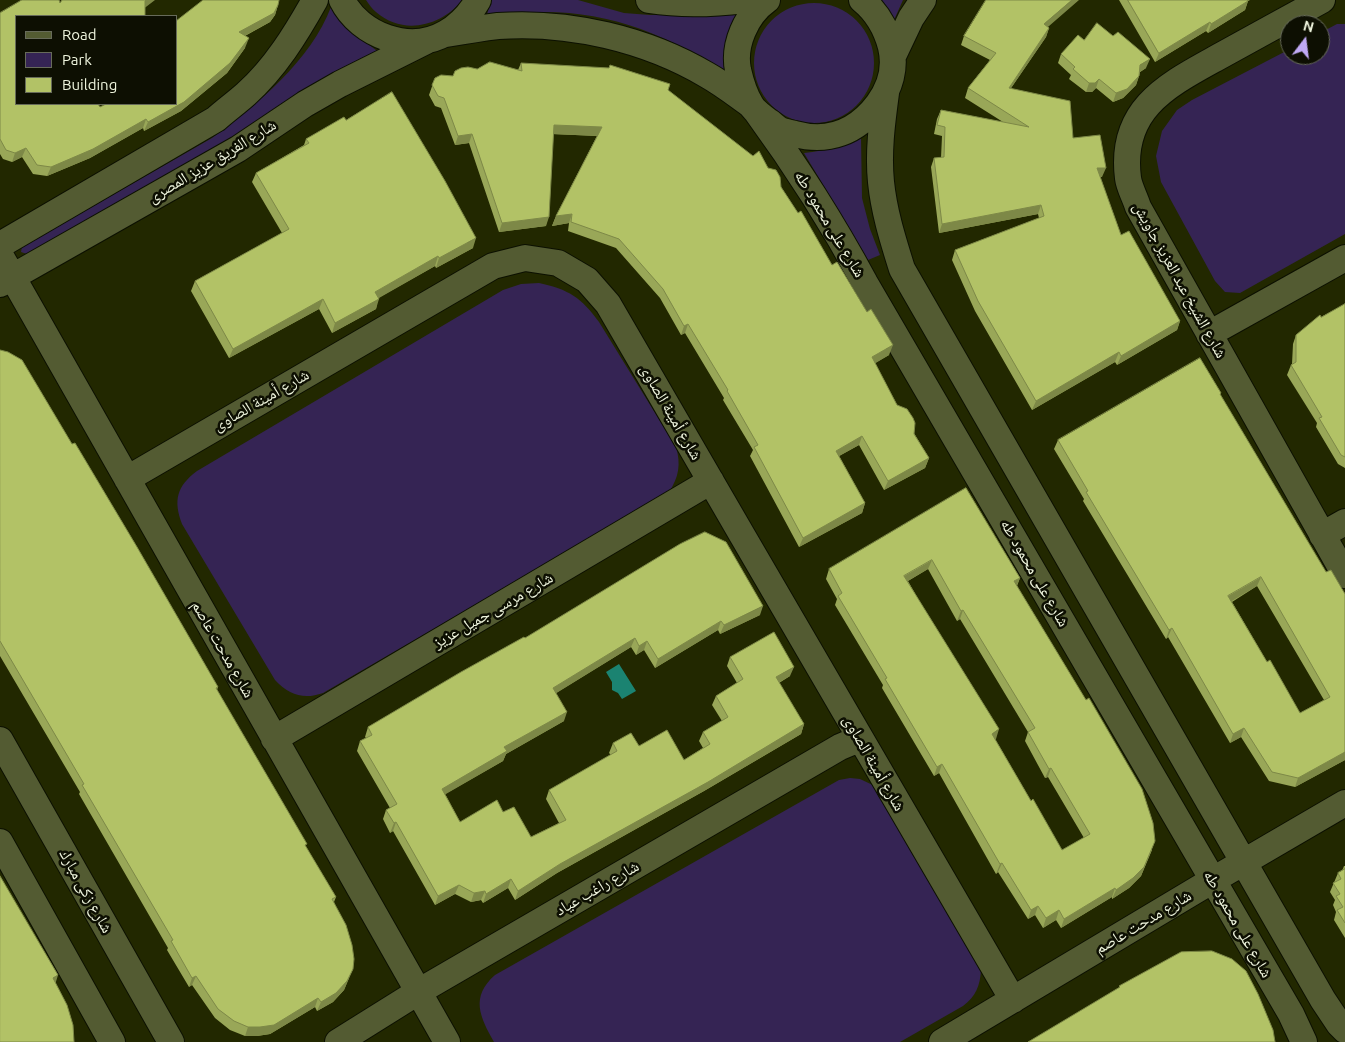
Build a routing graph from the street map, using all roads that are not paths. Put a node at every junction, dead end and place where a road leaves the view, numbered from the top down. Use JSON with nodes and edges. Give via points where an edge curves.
{"nodes":[{"id":1,"x":315,"y":0,"type":"edge"},
{"id":2,"x":342,"y":0,"type":"edge"},
{"id":3,"x":478,"y":0,"type":"edge"},
{"id":4,"x":649,"y":0,"type":"edge"},
{"id":5,"x":744,"y":0,"type":"edge"},
{"id":6,"x":767,"y":0,"type":"edge"},
{"id":7,"x":862,"y":0,"type":"edge"},
{"id":8,"x":923,"y":0,"type":"edge"},
{"id":9,"x":1322,"y":0,"type":"edge"},
{"id":10,"x":436,"y":37,"type":"junction"},
{"id":11,"x":893,"y":56,"type":"junction"},
{"id":12,"x":886,"y":93,"type":"junction"},
{"id":13,"x":754,"y":109,"type":"junction"},
{"id":14,"x":0,"y":245,"type":"edge"},
{"id":15,"x":1345,"y":258,"type":"edge"},
{"id":16,"x":4,"y":272,"type":"edge"},
{"id":17,"x":1209,"y":334,"type":"junction"},
{"id":18,"x":127,"y":479,"type":"junction"},
{"id":19,"x":711,"y":482,"type":"junction"},
{"id":20,"x":1345,"y":522,"type":"edge"},
{"id":21,"x":1322,"y":535,"type":"junction"},
{"id":22,"x":1345,"y":576,"type":"edge"},
{"id":23,"x":274,"y":738,"type":"junction"},
{"id":24,"x":859,"y":739,"type":"junction"},
{"id":25,"x":0,"y":740,"type":"edge"},
{"id":26,"x":10,"y":779,"type":"edge"},
{"id":27,"x":1345,"y":803,"type":"edge"},
{"id":28,"x":0,"y":842,"type":"edge"},
{"id":29,"x":1244,"y":862,"type":"junction"},
{"id":30,"x":1212,"y":880,"type":"junction"},
{"id":31,"x":418,"y":992,"type":"junction"},
{"id":32,"x":1013,"y":1000,"type":"junction"},
{"id":33,"x":1345,"y":1030,"type":"edge"},
{"id":34,"x":106,"y":1038,"type":"edge"},
{"id":35,"x":171,"y":1042,"type":"edge"},
{"id":36,"x":338,"y":1042,"type":"edge"},
{"id":37,"x":446,"y":1042,"type":"edge"},
{"id":38,"x":942,"y":1042,"type":"edge"},
{"id":39,"x":1304,"y":1042,"type":"edge"}],
"edges":[{"from":1,"to":14,"type":"street","via":[[274,63],[247,93],[216,119]]},
{"from":2,"to":10,"type":"street","via":[[348,12],[370,31],[397,42]]},
{"from":3,"to":10,"type":"street","via":[[468,17]]},
{"from":4,"to":5,"type":"street","via":[[707,4]]},
{"from":6,"to":13,"type":"street","via":[[747,22],[739,42],[737,64],[741,86]]},
{"from":7,"to":11,"type":"street","via":[[873,9],[887,31]]},
{"from":8,"to":11,"type":"street"},
{"from":9,"to":17,"type":"street","name":"شارع الشيخ عبد العزيز جاويش","via":[[1174,82],[1152,99],[1135,123],[1127,150],[1131,188]]},
{"from":10,"to":13,"type":"street","name":"شارع الفريق عزيز المصرى","via":[[499,26],[554,27],[607,35],[658,51],[699,71]]},
{"from":10,"to":16,"type":"street","name":"شارع الفريق عزيز المصرى","via":[[340,84],[238,149]]},
{"from":11,"to":12,"type":"street","via":[[892,75]]},
{"from":12,"to":13,"type":"street","name":"شارع الفريق عزيز المصرى","via":[[867,118],[841,134],[810,138],[780,130]]},
{"from":12,"to":29,"type":"street","via":[[880,138],[881,182],[889,226],[902,269]]},
{"from":13,"to":30,"type":"street","name":"شارع على محمود طه","via":[[806,180],[841,238]]},
{"from":15,"to":17,"type":"street"},
{"from":16,"to":18,"type":"street","name":"شارع مدحت عاصم"},
{"from":17,"to":21,"type":"street","name":"شارع الشيخ عبد العزيز جاويش"},
{"from":18,"to":19,"type":"street","name":"شارع أمينة الصاوى","via":[[493,266],[525,258],[558,263],[587,280],[608,304]]},
{"from":18,"to":23,"type":"street","name":"شارع مدحت عاصم"},
{"from":19,"to":23,"type":"street","name":"شارع مرسى جميل عزيز"},
{"from":19,"to":24,"type":"street","name":"شارع أمينة الصاوى"},
{"from":20,"to":21,"type":"street"},
{"from":21,"to":22,"type":"street","name":"شارع الشيخ عبد العزيز جاويش"},
{"from":23,"to":31,"type":"street","name":"شارع مدحت عاصم"},
{"from":24,"to":31,"type":"street","name":"شارع راغب عياد","via":[[840,747]]},
{"from":24,"to":32,"type":"street","name":"شارع أمينة الصاوى"},
{"from":25,"to":26,"type":"street","name":"شارع زكى مبارك"},
{"from":26,"to":35,"type":"street","name":"شارع زكى مبارك"},
{"from":27,"to":29,"type":"street","name":"شارع مدحت عاصم"},
{"from":28,"to":34,"type":"street"},
{"from":29,"to":30,"type":"street","name":"شارع مدحت عاصم"},
{"from":29,"to":33,"type":"street","via":[[1323,1000]]},
{"from":30,"to":32,"type":"street","name":"شارع مدحت عاصم"},
{"from":30,"to":39,"type":"street","name":"شارع على محمود طه","via":[[1291,1014]]},
{"from":31,"to":36,"type":"street","name":"شارع راغب عياد"},
{"from":31,"to":37,"type":"street","name":"شارع مدحت عاصم"},
{"from":32,"to":38,"type":"street","name":"شارع مدحت عاصم"}]}
